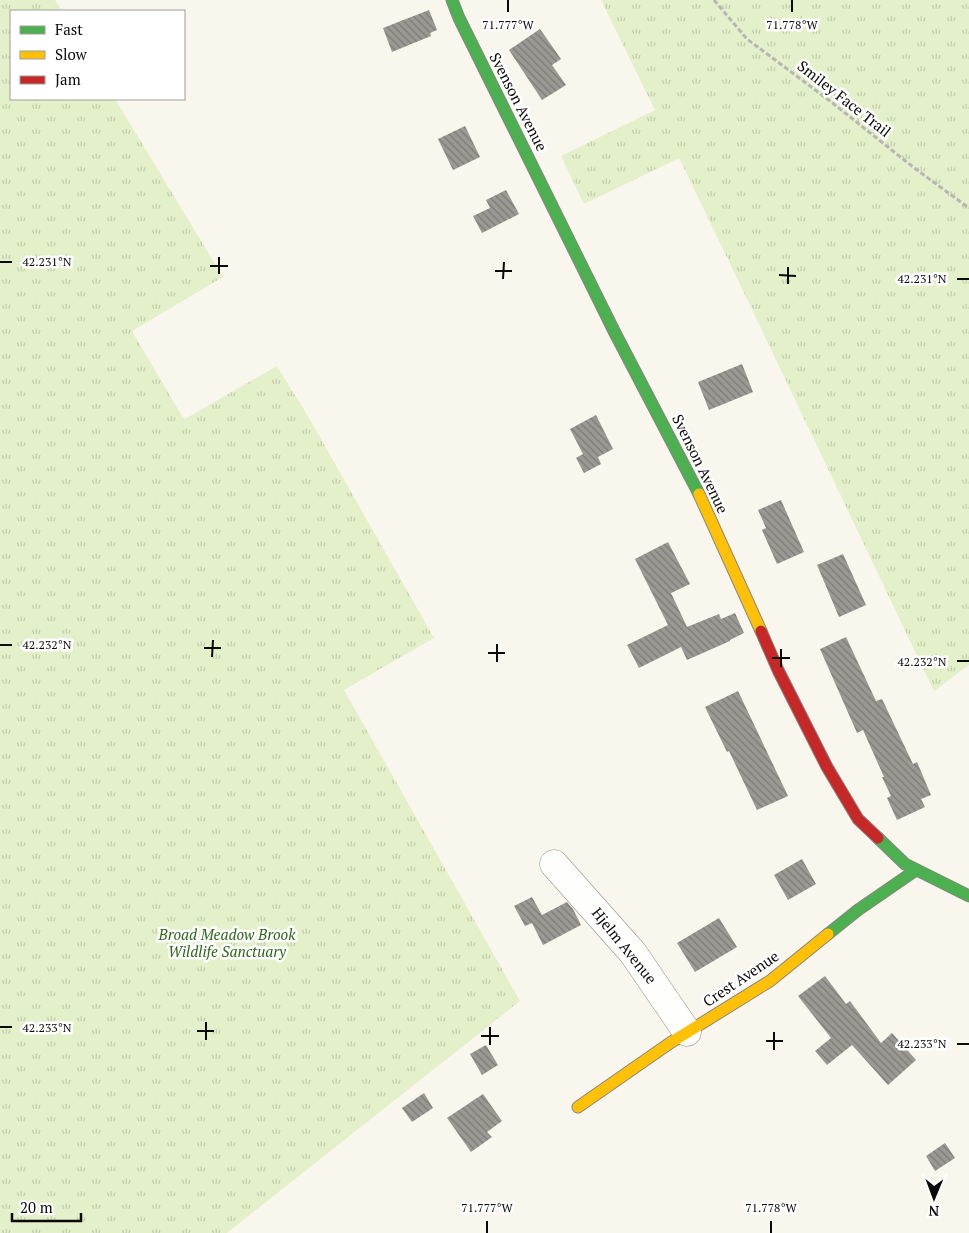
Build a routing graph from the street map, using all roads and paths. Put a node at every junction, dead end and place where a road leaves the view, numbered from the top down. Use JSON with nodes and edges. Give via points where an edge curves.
{"nodes":[{"id":1,"x":452,"y":0,"type":"edge"},
{"id":2,"x":714,"y":0,"type":"edge"},
{"id":3,"x":969,"y":208,"type":"edge"},
{"id":4,"x":554,"y":864,"type":"dead end"},
{"id":5,"x":916,"y":870,"type":"junction"},
{"id":6,"x":969,"y":896,"type":"edge"},
{"id":7,"x":688,"y":1032,"type":"junction"},
{"id":8,"x":578,"y":1107,"type":"dead end"}],
"edges":[{"from":1,"to":5,"type":"street","name":"Svenson Avenue","via":[[615,334],[701,498],[778,670],[827,766],[858,819],[905,864]]},
{"from":2,"to":3,"type":"path","name":"Smiley Face Trail","via":[[747,39]]},
{"from":4,"to":7,"type":"street","name":"Hjelm Avenue","via":[[633,953]]},
{"from":5,"to":6,"type":"street","name":"Svenson Avenue"},
{"from":5,"to":7,"type":"street","name":"Crest Avenue","via":[[858,910],[770,981]]},
{"from":7,"to":8,"type":"street","name":"Crest Avenue"}]}
